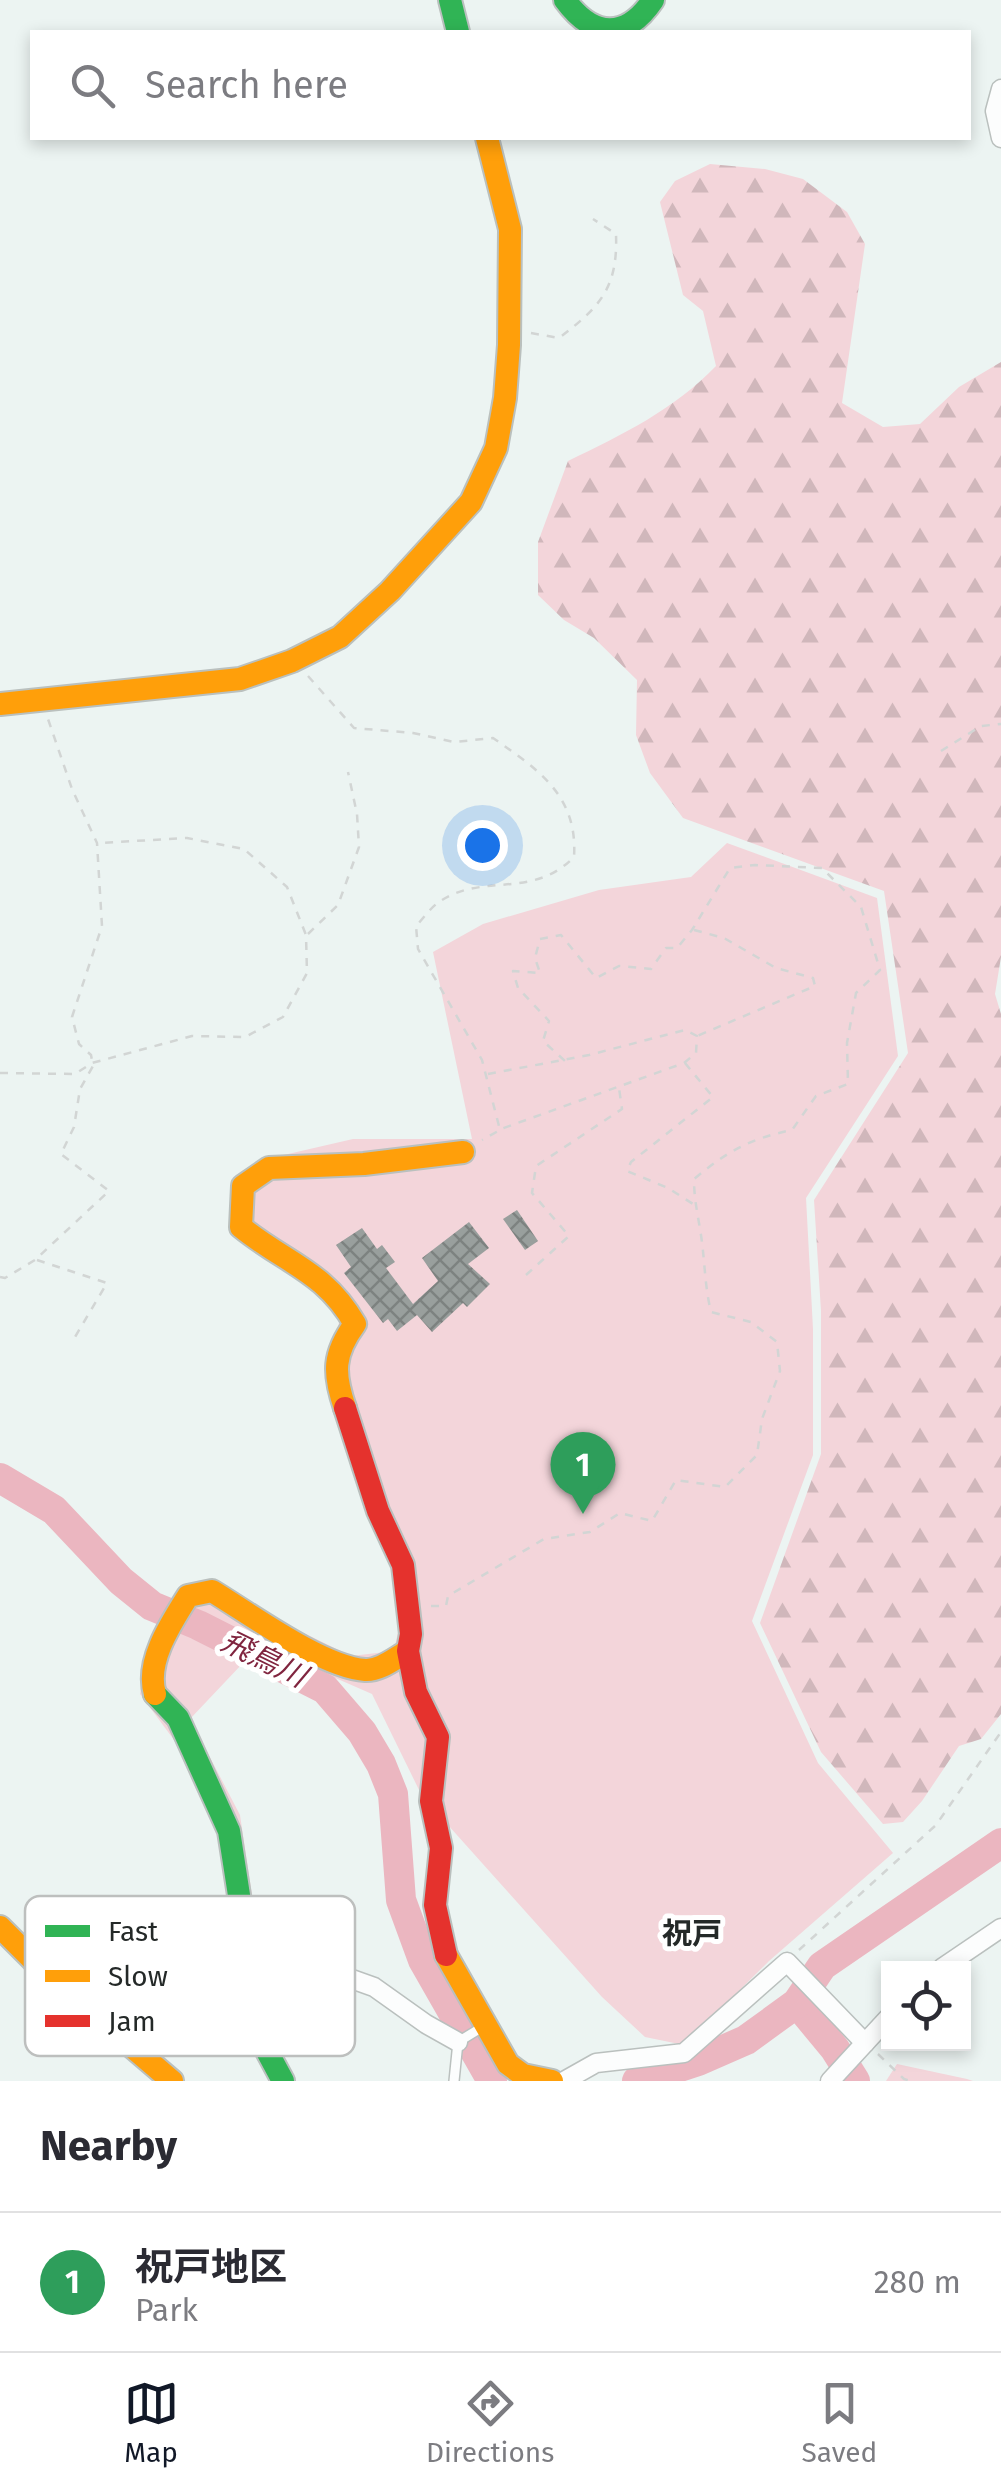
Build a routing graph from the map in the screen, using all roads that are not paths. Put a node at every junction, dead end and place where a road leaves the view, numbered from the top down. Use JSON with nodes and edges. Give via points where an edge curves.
{"nodes":[{"id":1,"x":450,"y":0,"type":"edge"},
{"id":2,"x":564,"y":0,"type":"edge"},
{"id":3,"x":653,"y":0,"type":"edge"},
{"id":4,"x":458,"y":30,"type":"edge"},
{"id":5,"x":1001,"y":89,"type":"edge"},
{"id":6,"x":1001,"y":138,"type":"edge"},
{"id":7,"x":488,"y":140,"type":"edge"},
{"id":8,"x":0,"y":704,"type":"edge"},
{"id":9,"x":463,"y":1152,"type":"road end"},
{"id":10,"x":408,"y":1651,"type":"junction"},
{"id":11,"x":239,"y":1896,"type":"edge"},
{"id":12,"x":0,"y":1927,"type":"edge"},
{"id":13,"x":1001,"y":1928,"type":"edge"},
{"id":14,"x":25,"y":1952,"type":"edge"},
{"id":15,"x":952,"y":1961,"type":"edge"},
{"id":16,"x":355,"y":1980,"type":"edge"},
{"id":17,"x":486,"y":2025,"type":"junction"},
{"id":18,"x":881,"y":2026,"type":"edge"},
{"id":19,"x":458,"y":2042,"type":"junction"},
{"id":20,"x":865,"y":2043,"type":"junction"},
{"id":21,"x":143,"y":2056,"type":"edge"},
{"id":22,"x":270,"y":2056,"type":"edge"},
{"id":23,"x":172,"y":2081,"type":"edge"},
{"id":24,"x":283,"y":2081,"type":"edge"},
{"id":25,"x":454,"y":2081,"type":"edge"},
{"id":26,"x":552,"y":2081,"type":"edge"},
{"id":27,"x":564,"y":2081,"type":"edge"},
{"id":28,"x":830,"y":2081,"type":"edge"}],
"edges":[{"from":1,"to":4,"type":"street"},
{"from":2,"to":3,"type":"street","via":[[582,22],[602,30],[624,30]]},
{"from":5,"to":6,"type":"street"},
{"from":7,"to":8,"type":"street","via":[[510,229],[510,330],[496,448],[471,502],[340,637],[292,661],[240,679]]},
{"from":9,"to":10,"type":"street","via":[[269,1168],[243,1186],[240,1200],[241,1227],[265,1248],[312,1270],[355,1324],[338,1347],[337,1384],[403,1565]]},
{"from":10,"to":11,"type":"street","via":[[370,1670],[359,1668],[312,1650],[212,1590],[188,1596],[152,1672],[153,1692],[178,1718],[229,1831]]},
{"from":10,"to":17,"type":"street","via":[[416,1692],[438,1737],[431,1800],[441,1848],[435,1905],[444,1951]]},
{"from":12,"to":14,"type":"street"},
{"from":13,"to":15,"type":"street"},
{"from":16,"to":19,"type":"street"},
{"from":17,"to":19,"type":"lane"},
{"from":17,"to":26,"type":"street","via":[[508,2064]]},
{"from":18,"to":20,"type":"street"},
{"from":19,"to":25,"type":"lane"},
{"from":20,"to":27,"type":"street","via":[[787,1962],[684,2053],[596,2063]]},
{"from":20,"to":28,"type":"street"},
{"from":21,"to":23,"type":"street"},
{"from":22,"to":24,"type":"street"}]}
